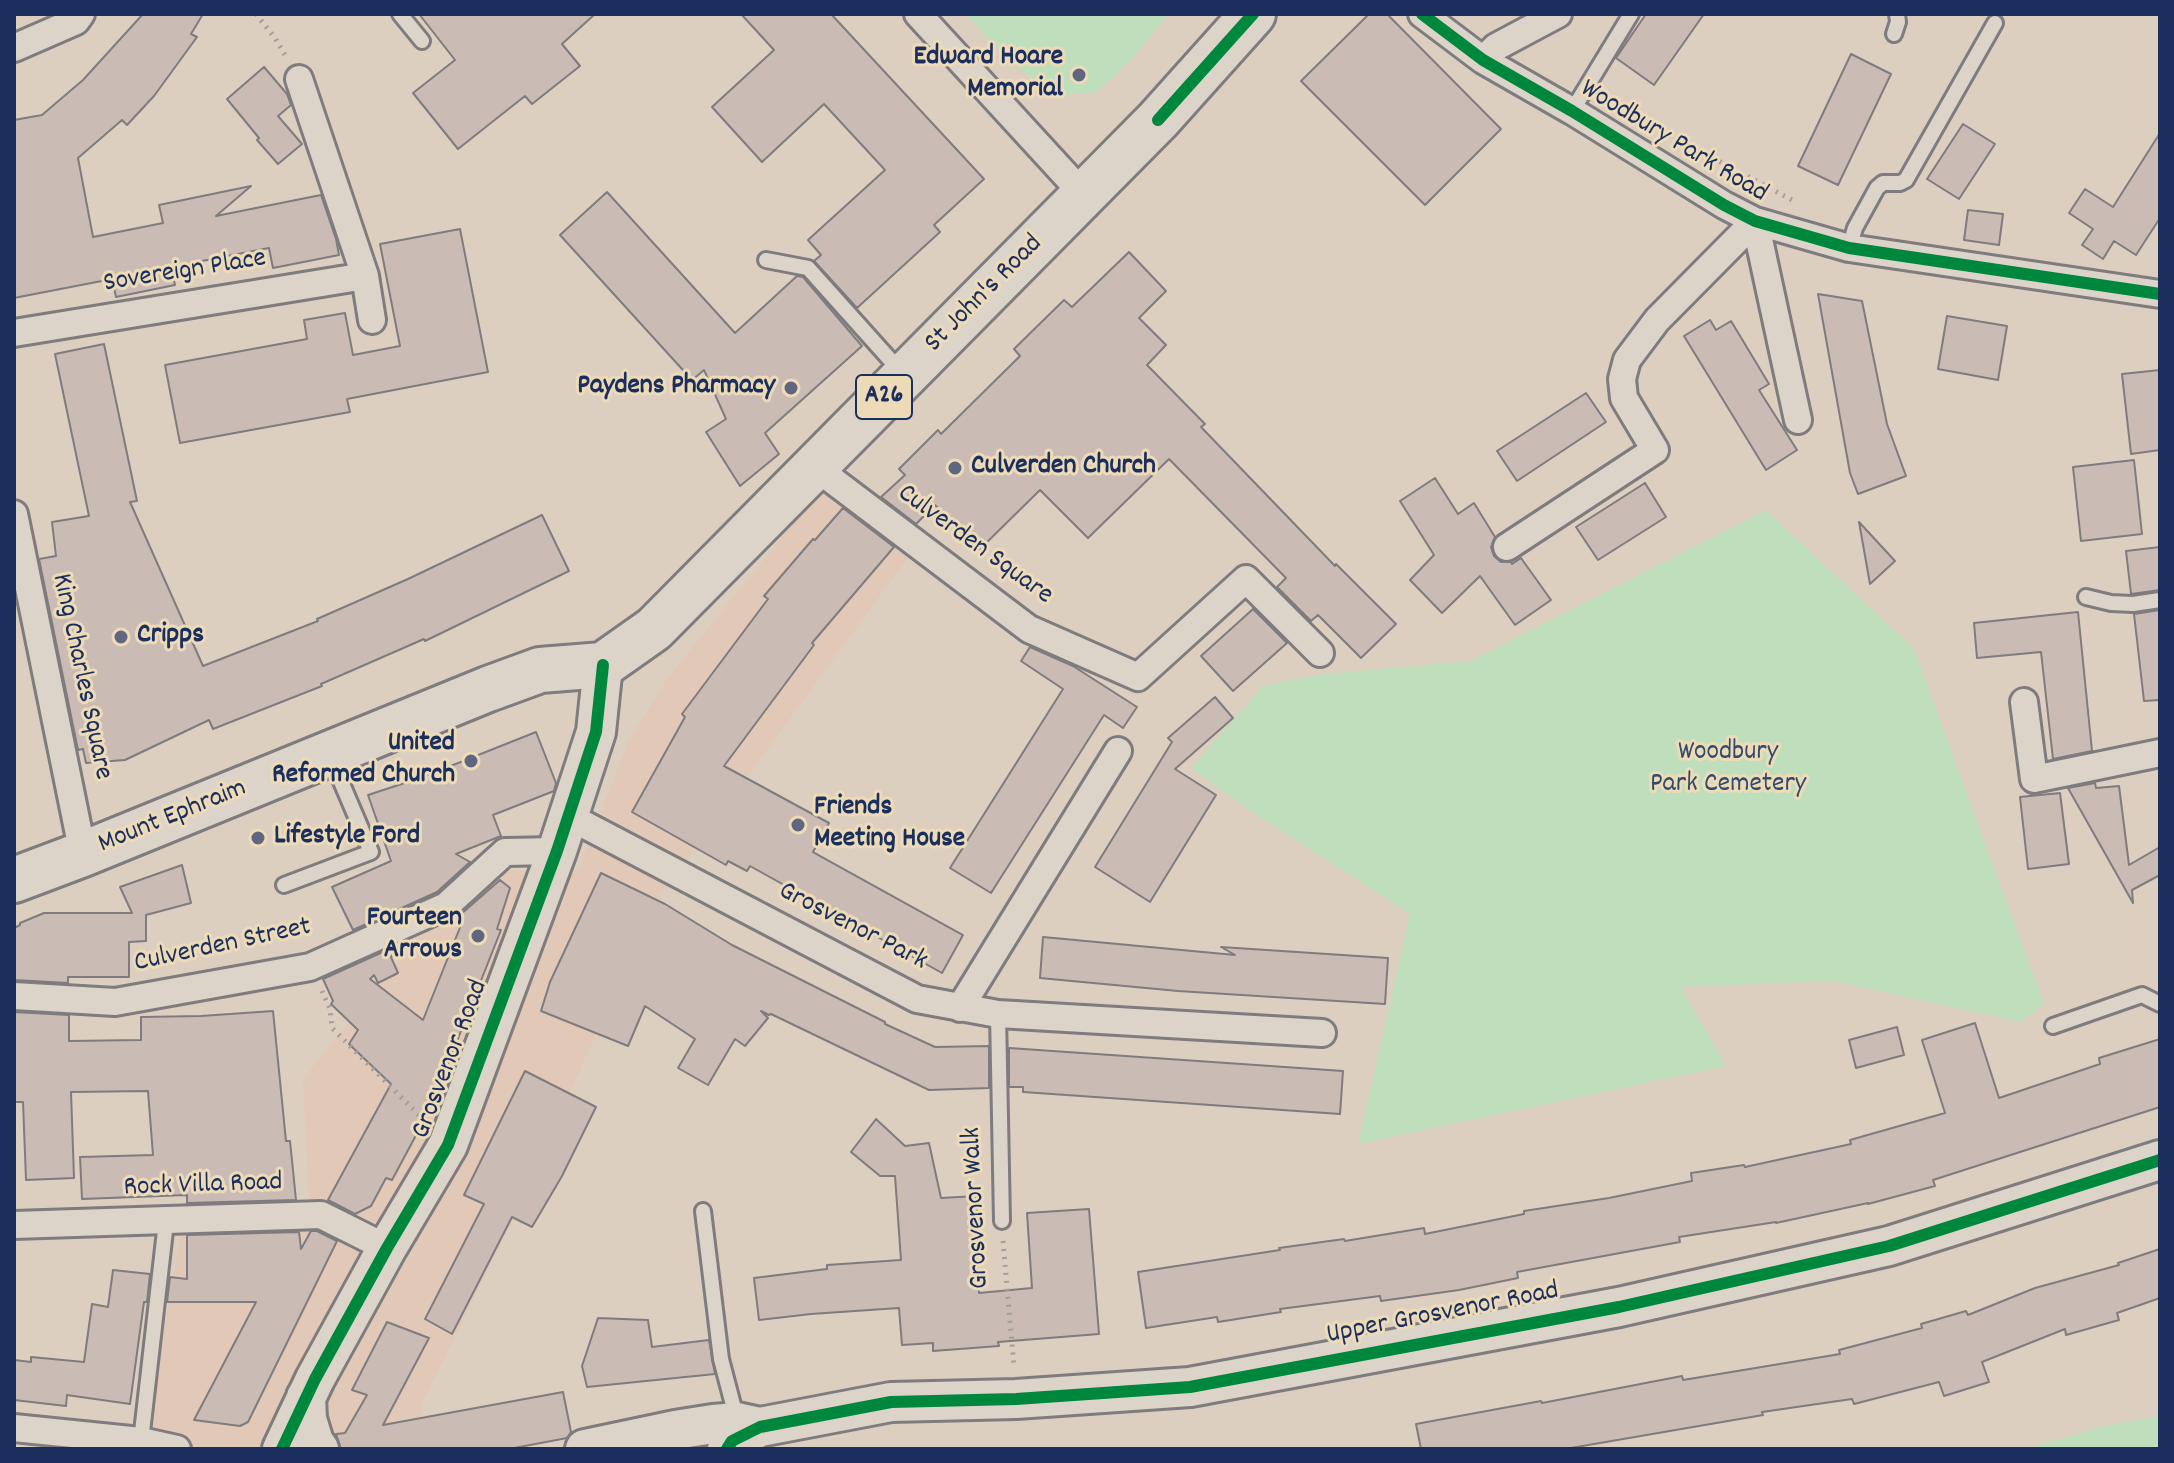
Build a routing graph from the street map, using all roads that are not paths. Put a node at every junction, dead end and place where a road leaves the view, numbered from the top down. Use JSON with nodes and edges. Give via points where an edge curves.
{"nodes":[{"id":1,"x":81,"y":14,"type":"edge"},
{"id":2,"x":400,"y":14,"type":"edge"},
{"id":3,"x":918,"y":14,"type":"edge"},
{"id":4,"x":1253,"y":14,"type":"edge"},
{"id":5,"x":1422,"y":14,"type":"edge"},
{"id":6,"x":1558,"y":14,"type":"edge"},
{"id":7,"x":1631,"y":14,"type":"edge"},
{"id":8,"x":1897,"y":14,"type":"edge"},
{"id":9,"x":1995,"y":23,"type":"dead end"},
{"id":10,"x":1894,"y":34,"type":"dead end"},
{"id":11,"x":422,"y":41,"type":"dead end"},
{"id":12,"x":14,"y":48,"type":"edge"},
{"id":13,"x":1483,"y":60,"type":"junction"},
{"id":14,"x":299,"y":79,"type":"road end"},
{"id":15,"x":1572,"y":111,"type":"junction"},
{"id":16,"x":1084,"y":195,"type":"junction"},
{"id":17,"x":1755,"y":221,"type":"junction"},
{"id":18,"x":1849,"y":248,"type":"junction"},
{"id":19,"x":766,"y":260,"type":"dead end"},
{"id":20,"x":365,"y":276,"type":"junction"},
{"id":21,"x":2160,"y":294,"type":"edge"},
{"id":22,"x":372,"y":320,"type":"dead end"},
{"id":23,"x":14,"y":333,"type":"edge"},
{"id":24,"x":905,"y":376,"type":"junction"},
{"id":25,"x":1798,"y":420,"type":"dead end"},
{"id":26,"x":815,"y":467,"type":"junction"},
{"id":27,"x":14,"y":514,"type":"edge"},
{"id":28,"x":1507,"y":547,"type":"dead end"},
{"id":29,"x":2086,"y":597,"type":"dead end"},
{"id":30,"x":2160,"y":600,"type":"edge"},
{"id":31,"x":1320,"y":653,"type":"dead end"},
{"id":32,"x":603,"y":665,"type":"junction"},
{"id":33,"x":2024,"y":702,"type":"dead end"},
{"id":34,"x":1118,"y":751,"type":"dead end"},
{"id":35,"x":2160,"y":753,"type":"edge"},
{"id":36,"x":329,"y":754,"type":"junction"},
{"id":37,"x":562,"y":834,"type":"junction"},
{"id":38,"x":83,"y":854,"type":"junction"},
{"id":39,"x":14,"y":880,"type":"edge"},
{"id":40,"x":284,"y":885,"type":"dead end"},
{"id":41,"x":14,"y":996,"type":"edge"},
{"id":42,"x":2160,"y":1004,"type":"edge"},
{"id":43,"x":960,"y":1008,"type":"junction"},
{"id":44,"x":998,"y":1014,"type":"junction"},
{"id":45,"x":2053,"y":1026,"type":"dead end"},
{"id":46,"x":1322,"y":1033,"type":"dead end"},
{"id":47,"x":2160,"y":1160,"type":"edge"},
{"id":48,"x":703,"y":1211,"type":"dead end"},
{"id":49,"x":1002,"y":1221,"type":"road end"},
{"id":50,"x":166,"y":1222,"type":"junction"},
{"id":51,"x":14,"y":1225,"type":"edge"},
{"id":52,"x":387,"y":1248,"type":"junction"},
{"id":53,"x":306,"y":1397,"type":"junction"},
{"id":54,"x":14,"y":1428,"type":"edge"},
{"id":55,"x":741,"y":1433,"type":"edge"},
{"id":56,"x":141,"y":1441,"type":"junction"},
{"id":57,"x":177,"y":1449,"type":"edge"},
{"id":58,"x":282,"y":1449,"type":"edge"},
{"id":59,"x":319,"y":1449,"type":"edge"},
{"id":60,"x":587,"y":1449,"type":"edge"}],
"edges":[{"from":1,"to":12,"type":"street"},
{"from":2,"to":11,"type":"lane"},
{"from":3,"to":16,"type":"street"},
{"from":4,"to":16,"type":"highway","name":"St John's Road","number":"A26"},
{"from":5,"to":13,"type":"street","name":"Woodbury Park Road"},
{"from":6,"to":13,"type":"street","via":[[1496,47]]},
{"from":7,"to":15,"type":"lane"},
{"from":8,"to":10,"type":"lane"},
{"from":9,"to":18,"type":"lane","via":[[1906,180],[1877,188]]},
{"from":13,"to":15,"type":"street","name":"Woodbury Park Road"},
{"from":14,"to":20,"type":"street"},
{"from":15,"to":17,"type":"street","name":"Woodbury Park Road"},
{"from":16,"to":24,"type":"highway","name":"St John's Road","number":"A26"},
{"from":17,"to":18,"type":"street","name":"Woodbury Park Road"},
{"from":17,"to":25,"type":"street"},
{"from":17,"to":28,"type":"street","via":[[1657,320],[1627,360],[1624,398],[1655,450]]},
{"from":18,"to":21,"type":"street","name":"Woodbury Park Road"},
{"from":19,"to":24,"type":"lane","via":[[808,268]]},
{"from":20,"to":22,"type":"street"},
{"from":20,"to":23,"type":"street","name":"Sovereign Place"},
{"from":24,"to":26,"type":"highway","name":"St John's Road","number":"A26"},
{"from":26,"to":31,"type":"street","name":"Culverden Square","via":[[1029,629],[1138,677],[1246,579]]},
{"from":26,"to":32,"type":"highway","name":"St John's Road","number":"A26","via":[[654,629]]},
{"from":27,"to":38,"type":"street","name":"King Charles Square"},
{"from":29,"to":30,"type":"lane","via":[[2133,604]]},
{"from":32,"to":36,"type":"highway","name":"Mount Ephraim","via":[[540,670]]},
{"from":32,"to":37,"type":"street","name":"Grosvenor Road","via":[[596,732]]},
{"from":33,"to":35,"type":"street","via":[[2034,779]]},
{"from":34,"to":43,"type":"street"},
{"from":36,"to":38,"type":"highway","name":"Mount Ephraim"},
{"from":36,"to":40,"type":"lane","via":[[371,852]]},
{"from":37,"to":41,"type":"street","name":"Culverden Street","via":[[505,852],[446,906],[310,967],[115,1002]]},
{"from":37,"to":43,"type":"street","name":"Grosvenor Park","via":[[917,999]]},
{"from":37,"to":52,"type":"street","name":"Grosvenor Road","via":[[448,1145]]},
{"from":38,"to":39,"type":"highway","name":"Mount Ephraim"},
{"from":42,"to":45,"type":"lane","via":[[2142,995]]},
{"from":43,"to":44,"type":"street","name":"Grosvenor Park"},
{"from":44,"to":46,"type":"street","name":"Grosvenor Park"},
{"from":44,"to":49,"type":"lane","name":"Grosvenor Walk"},
{"from":47,"to":55,"type":"street","name":"Upper Grosvenor Road","via":[[1889,1246],[1619,1307],[1190,1387],[891,1402]]},
{"from":48,"to":55,"type":"lane","via":[[721,1359]]},
{"from":50,"to":51,"type":"street","name":"Rock Villa Road"},
{"from":50,"to":52,"type":"street","name":"Rock Villa Road","via":[[321,1215]]},
{"from":50,"to":56,"type":"lane"},
{"from":52,"to":53,"type":"street","name":"Grosvenor Road"},
{"from":53,"to":58,"type":"street","name":"Grosvenor Road"},
{"from":53,"to":59,"type":"street","via":[[307,1419]]},
{"from":54,"to":56,"type":"street"},
{"from":55,"to":60,"type":"street","name":"Upper Grosvenor Road","via":[[675,1430]]},
{"from":56,"to":57,"type":"street"}]}
